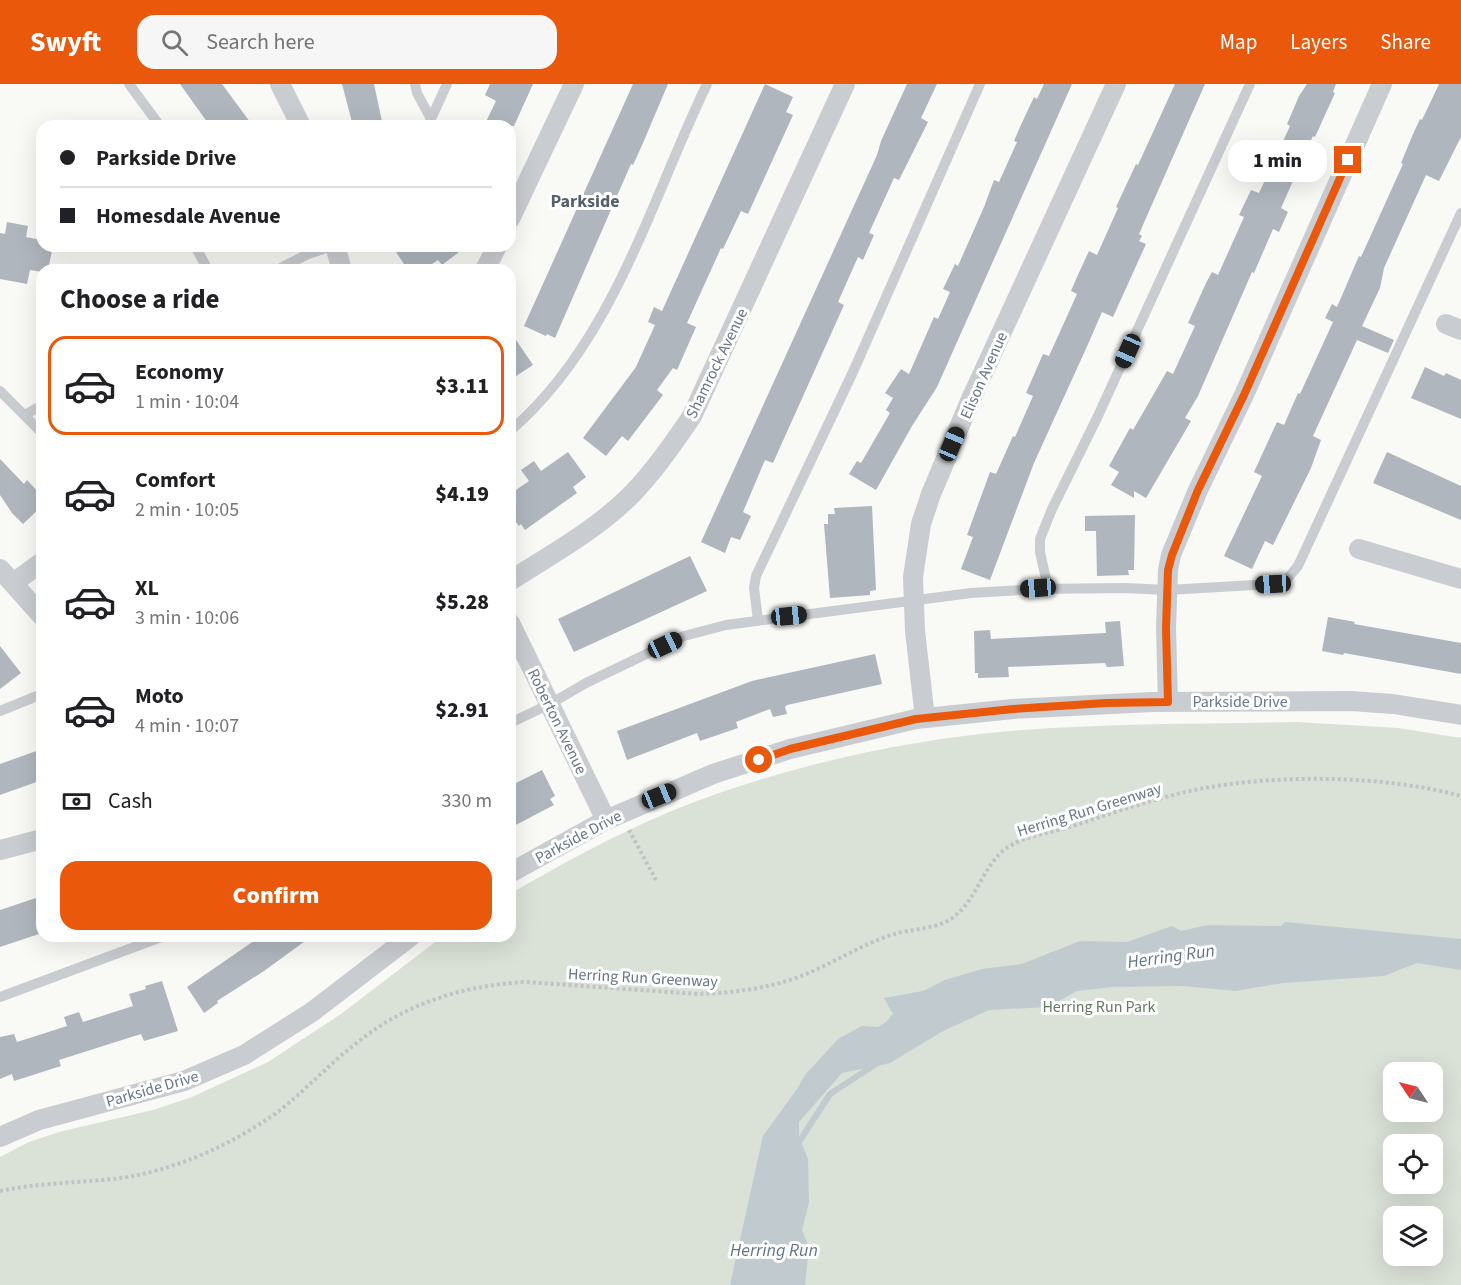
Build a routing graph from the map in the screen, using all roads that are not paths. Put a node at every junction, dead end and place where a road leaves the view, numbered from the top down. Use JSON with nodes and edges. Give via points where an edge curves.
{"nodes":[{"id":1,"x":129,"y":84,"type":"edge"},
{"id":2,"x":280,"y":84,"type":"edge"},
{"id":3,"x":415,"y":84,"type":"edge"},
{"id":4,"x":447,"y":84,"type":"edge"},
{"id":5,"x":574,"y":84,"type":"edge"},
{"id":6,"x":707,"y":84,"type":"edge"},
{"id":7,"x":845,"y":84,"type":"edge"},
{"id":8,"x":980,"y":84,"type":"edge"},
{"id":9,"x":1116,"y":84,"type":"edge"},
{"id":10,"x":1250,"y":84,"type":"edge"},
{"id":11,"x":1382,"y":84,"type":"edge"},
{"id":12,"x":156,"y":120,"type":"edge"},
{"id":13,"x":298,"y":120,"type":"edge"},
{"id":14,"x":428,"y":120,"type":"edge"},
{"id":15,"x":430,"y":120,"type":"edge"},
{"id":16,"x":516,"y":206,"type":"edge"},
{"id":17,"x":1461,"y":213,"type":"edge"},
{"id":18,"x":314,"y":252,"type":"edge"},
{"id":19,"x":289,"y":264,"type":"edge"},
{"id":20,"x":0,"y":391,"type":"edge"},
{"id":21,"x":36,"y":409,"type":"edge"},
{"id":22,"x":25,"y":415,"type":"junction"},
{"id":23,"x":516,"y":425,"type":"edge"},
{"id":24,"x":36,"y":427,"type":"edge"},
{"id":25,"x":1359,"y":549,"type":"dead end"},
{"id":26,"x":36,"y":564,"type":"edge"},
{"id":27,"x":6,"y":576,"type":"edge"},
{"id":28,"x":516,"y":577,"type":"edge"},
{"id":29,"x":1461,"y":579,"type":"edge"},
{"id":30,"x":1048,"y":588,"type":"junction"},
{"id":31,"x":1167,"y":590,"type":"junction"},
{"id":32,"x":914,"y":600,"type":"junction"},
{"id":33,"x":36,"y":609,"type":"edge"},
{"id":34,"x":758,"y":620,"type":"junction"},
{"id":35,"x":516,"y":635,"type":"edge"},
{"id":36,"x":36,"y":696,"type":"edge"},
{"id":37,"x":1168,"y":702,"type":"junction"},
{"id":38,"x":550,"y":704,"type":"junction"},
{"id":39,"x":0,"y":711,"type":"edge"},
{"id":40,"x":1461,"y":715,"type":"edge"},
{"id":41,"x":925,"y":718,"type":"junction"},
{"id":42,"x":516,"y":720,"type":"edge"},
{"id":43,"x":606,"y":820,"type":"junction"},
{"id":44,"x":36,"y":841,"type":"edge"},
{"id":45,"x":0,"y":850,"type":"edge"},
{"id":46,"x":516,"y":870,"type":"edge"},
{"id":47,"x":148,"y":942,"type":"edge"},
{"id":48,"x":403,"y":942,"type":"edge"},
{"id":49,"x":0,"y":997,"type":"edge"},
{"id":50,"x":0,"y":1137,"type":"edge"}],
"edges":[{"from":1,"to":12,"type":"lane"},
{"from":2,"to":13,"type":"street"},
{"from":3,"to":14,"type":"lane"},
{"from":4,"to":15,"type":"lane"},
{"from":5,"to":16,"type":"street"},
{"from":6,"to":23,"type":"lane","via":[[597,324],[554,386]]},
{"from":7,"to":28,"type":"street","name":"Shamrock Avenue","via":[[692,416],[673,445],[632,494],[611,512]]},
{"from":8,"to":34,"type":"lane","via":[[854,372],[756,576]]},
{"from":9,"to":32,"type":"street","name":"Elison Avenue","via":[[931,494],[916,554]]},
{"from":10,"to":30,"type":"lane","via":[[1040,539]]},
{"from":11,"to":31,"type":"street","via":[[1181,529],[1170,563]]},
{"from":17,"to":31,"type":"lane","via":[[1298,566],[1286,580],[1273,584]]},
{"from":18,"to":19,"type":"lane"},
{"from":20,"to":22,"type":"lane"},
{"from":21,"to":22,"type":"lane"},
{"from":22,"to":24,"type":"lane"},
{"from":25,"to":29,"type":"street"},
{"from":26,"to":27,"type":"street"},
{"from":27,"to":33,"type":"street"},
{"from":30,"to":31,"type":"lane"},
{"from":30,"to":32,"type":"lane"},
{"from":31,"to":37,"type":"street"},
{"from":32,"to":34,"type":"lane"},
{"from":32,"to":41,"type":"street","name":"Elison Avenue"},
{"from":34,"to":38,"type":"lane","via":[[684,636]]},
{"from":35,"to":38,"type":"street","name":"Roberton Avenue"},
{"from":36,"to":39,"type":"lane"},
{"from":37,"to":40,"type":"street","name":"Parkside Drive","via":[[1351,701]]},
{"from":37,"to":41,"type":"street","name":"Parkside Drive","via":[[1021,708]]},
{"from":38,"to":42,"type":"lane"},
{"from":38,"to":43,"type":"street","name":"Roberton Avenue"},
{"from":41,"to":43,"type":"street","name":"Parkside Drive","via":[[790,749],[713,774]]},
{"from":43,"to":46,"type":"street","name":"Parkside Drive"},
{"from":44,"to":45,"type":"street"},
{"from":47,"to":49,"type":"lane"},
{"from":48,"to":50,"type":"street","name":"Parkside Drive","via":[[312,1012],[244,1055],[184,1081],[39,1120]]}]}
